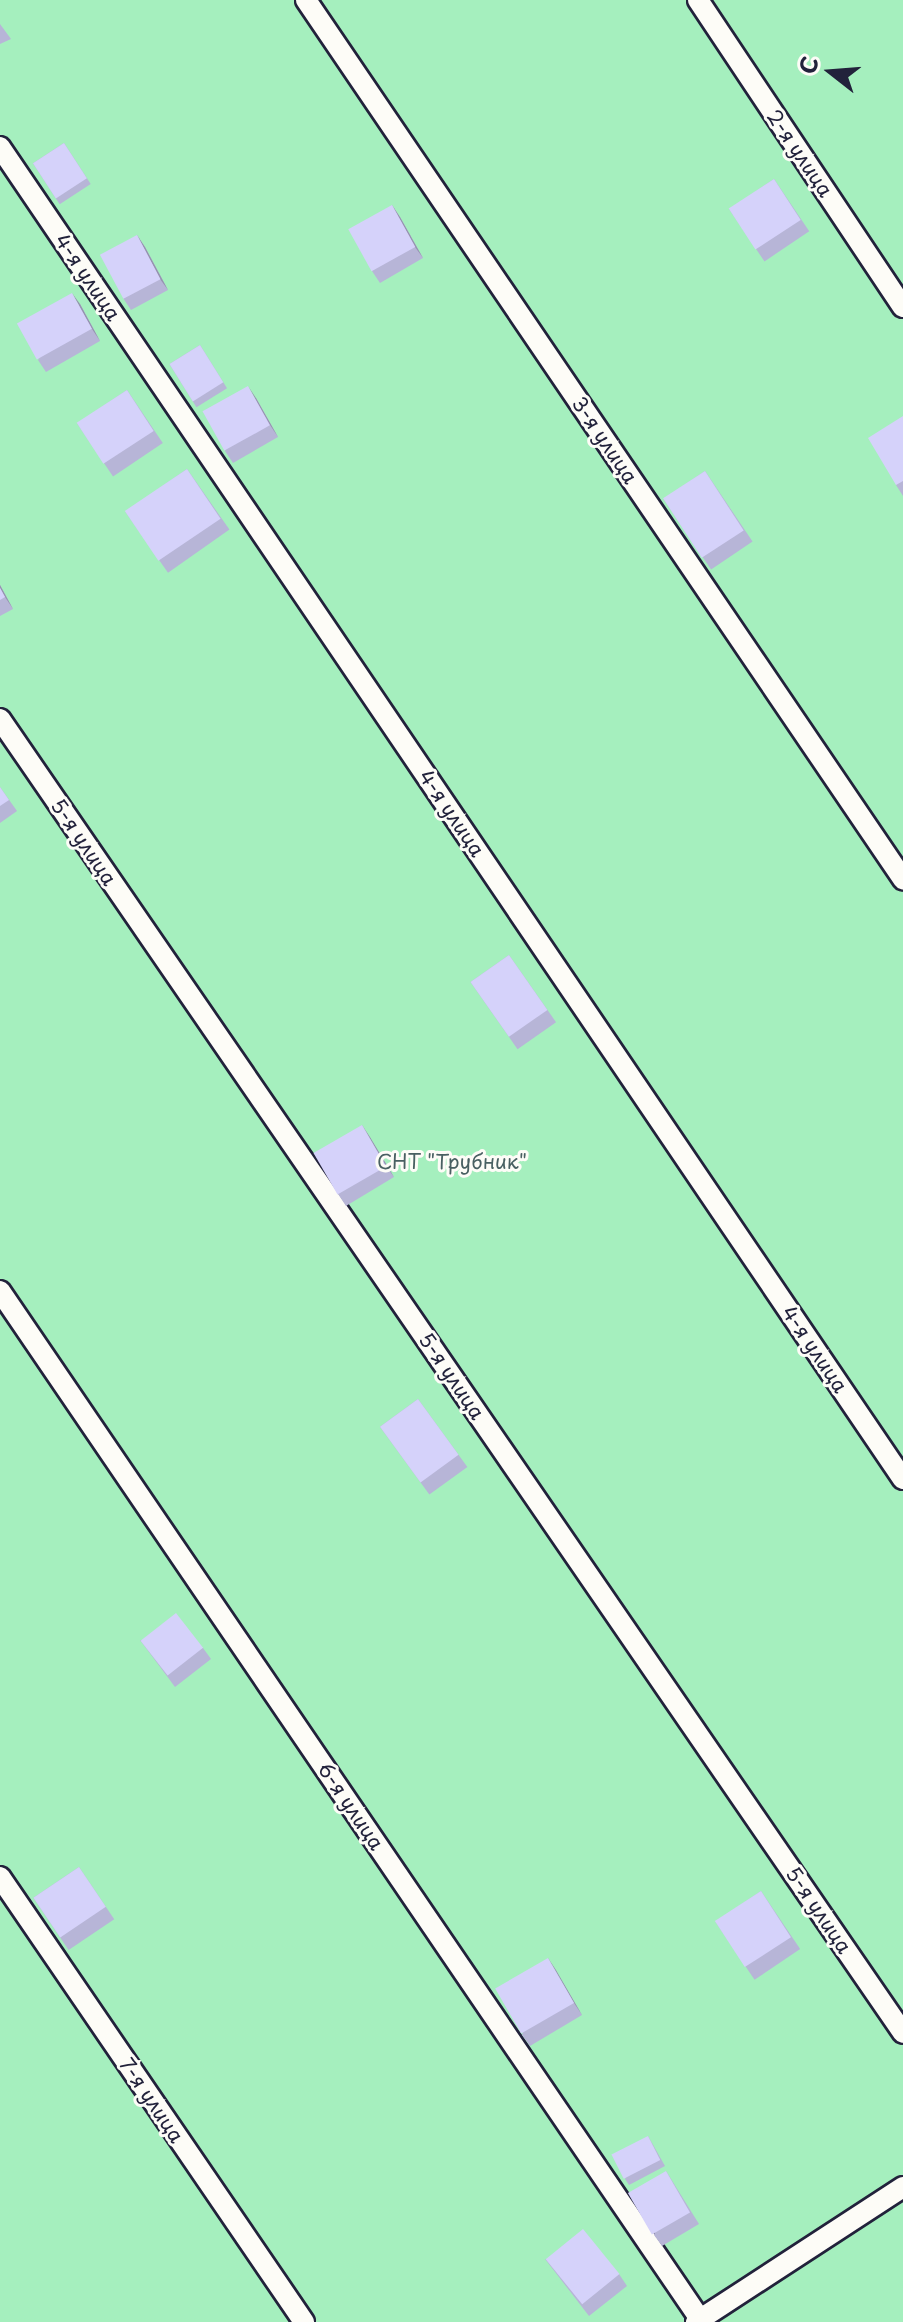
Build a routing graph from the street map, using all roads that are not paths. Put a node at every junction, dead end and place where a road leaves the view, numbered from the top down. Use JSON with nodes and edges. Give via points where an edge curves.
{"nodes":[{"id":1,"x":306,"y":0,"type":"edge"},
{"id":2,"x":698,"y":0,"type":"edge"},
{"id":3,"x":0,"y":147,"type":"edge"},
{"id":4,"x":903,"y":307,"type":"edge"},
{"id":5,"x":0,"y":719,"type":"edge"},
{"id":6,"x":903,"y":879,"type":"edge"},
{"id":7,"x":0,"y":1291,"type":"edge"},
{"id":8,"x":903,"y":1479,"type":"edge"},
{"id":9,"x":0,"y":1877,"type":"edge"},
{"id":10,"x":903,"y":2033,"type":"edge"},
{"id":11,"x":903,"y":2187,"type":"edge"},
{"id":12,"x":700,"y":2321,"type":"edge"},
{"id":13,"x":304,"y":2322,"type":"edge"}],
"edges":[{"from":1,"to":6,"type":"lane","name":"3-я улица"},
{"from":2,"to":4,"type":"lane","name":"2-я улица"},
{"from":3,"to":8,"type":"lane","name":"4-я улица"},
{"from":5,"to":10,"type":"lane","name":"5-я улица"},
{"from":7,"to":12,"type":"lane","name":"6-я улица"},
{"from":9,"to":13,"type":"lane","name":"7-я улица"},
{"from":11,"to":12,"type":"lane"}]}
